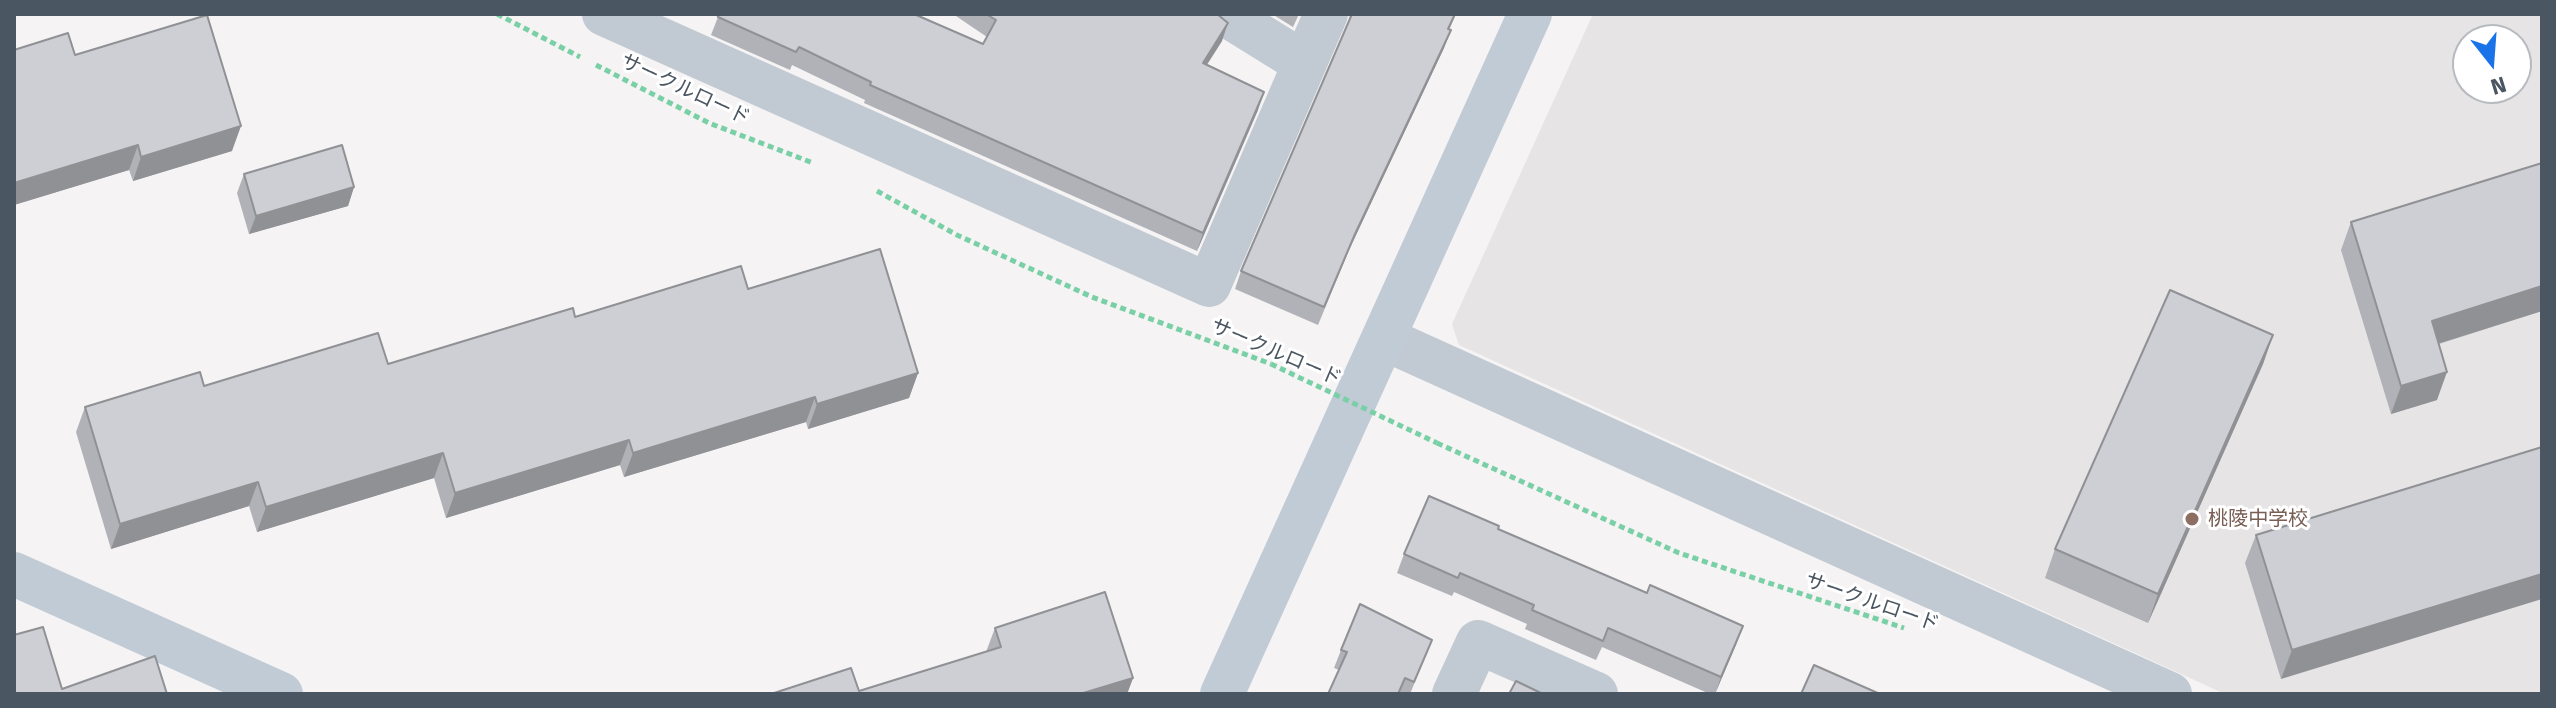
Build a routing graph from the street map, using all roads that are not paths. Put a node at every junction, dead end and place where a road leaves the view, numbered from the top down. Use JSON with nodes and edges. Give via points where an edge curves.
{"nodes":[{"id":1,"x":604,"y":14,"type":"edge"},
{"id":2,"x":1225,"y":14,"type":"edge"},
{"id":3,"x":1326,"y":14,"type":"edge"},
{"id":4,"x":1530,"y":14,"type":"edge"},
{"id":5,"x":1304,"y":63,"type":"junction"},
{"id":6,"x":1385,"y":339,"type":"junction"},
{"id":7,"x":14,"y":574,"type":"edge"},
{"id":8,"x":281,"y":694,"type":"edge"},
{"id":9,"x":1222,"y":694,"type":"edge"},
{"id":10,"x":1454,"y":694,"type":"edge"},
{"id":11,"x":1596,"y":694,"type":"edge"},
{"id":12,"x":2170,"y":694,"type":"edge"}],
"edges":[{"from":1,"to":5,"type":"street","via":[[1209,285]]},
{"from":2,"to":5,"type":"street"},
{"from":3,"to":5,"type":"street"},
{"from":4,"to":6,"type":"street"},
{"from":6,"to":9,"type":"street"},
{"from":6,"to":12,"type":"street"},
{"from":7,"to":8,"type":"street"},
{"from":10,"to":11,"type":"street","via":[[1478,642]]}]}
